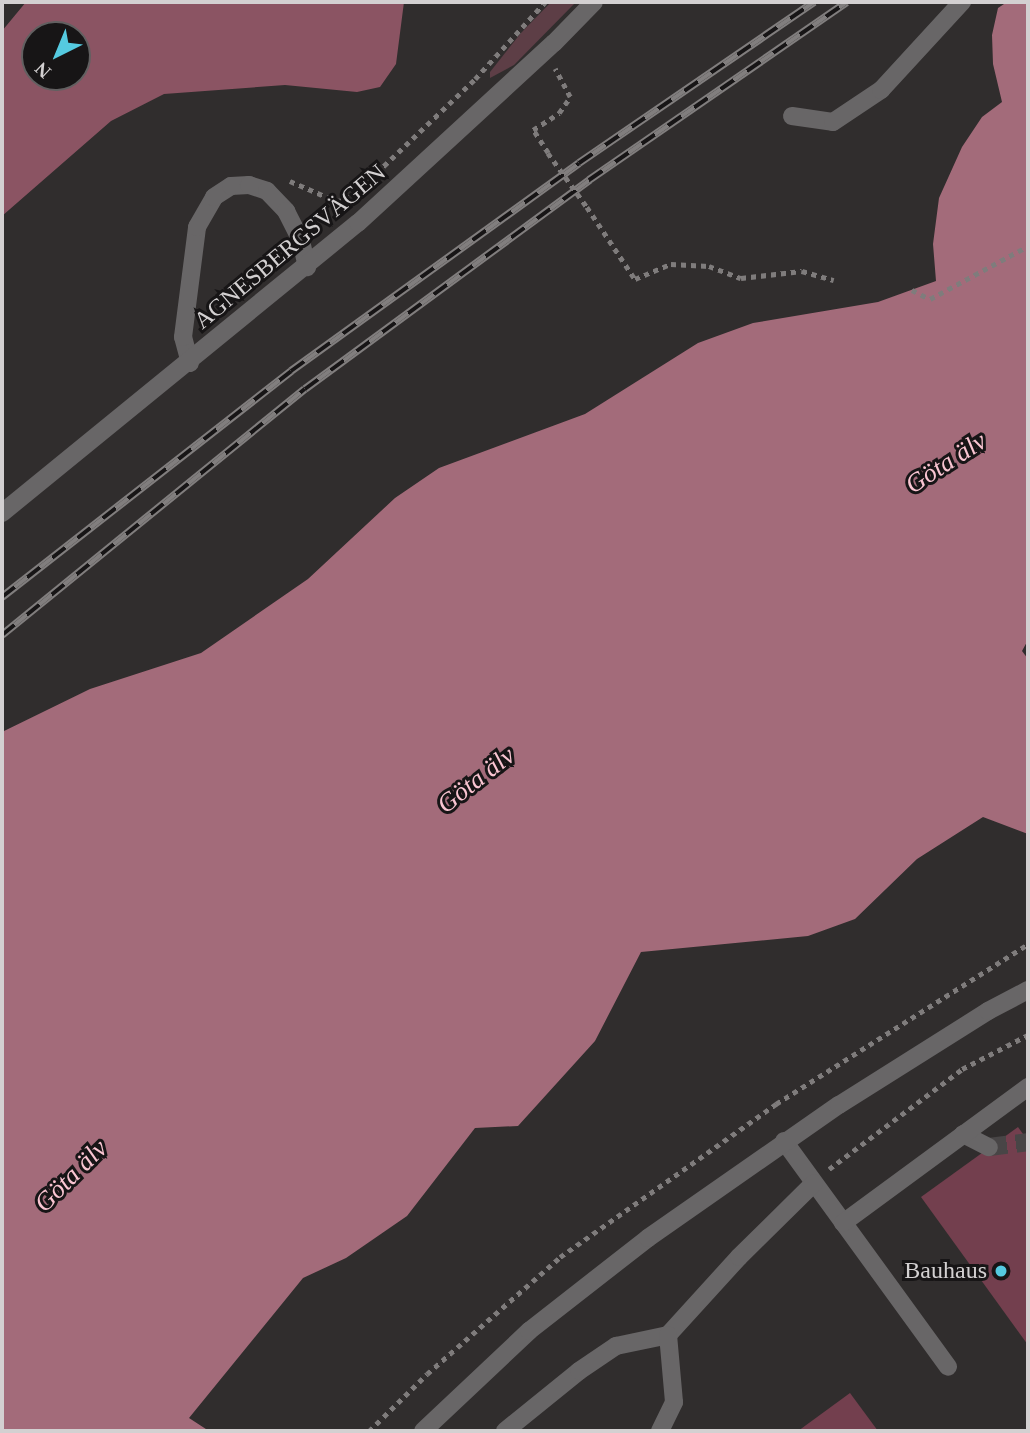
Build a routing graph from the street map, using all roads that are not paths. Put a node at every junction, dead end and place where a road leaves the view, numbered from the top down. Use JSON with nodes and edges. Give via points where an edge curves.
{"nodes":[{"id":1,"x":594,"y":2,"type":"edge"},
{"id":2,"x":962,"y":2,"type":"edge"},
{"id":3,"x":792,"y":116,"type":"dead end"},
{"id":4,"x":307,"y":267,"type":"junction"},
{"id":5,"x":190,"y":363,"type":"junction"},
{"id":6,"x":2,"y":513,"type":"edge"},
{"id":7,"x":1028,"y":990,"type":"edge"},
{"id":8,"x":1028,"y":1087,"type":"edge"},
{"id":9,"x":963,"y":1134,"type":"junction"},
{"id":10,"x":784,"y":1141,"type":"junction"},
{"id":11,"x":989,"y":1147,"type":"tunnel mouth"},
{"id":12,"x":814,"y":1183,"type":"junction"},
{"id":13,"x":843,"y":1223,"type":"junction"},
{"id":14,"x":668,"y":1335,"type":"junction"},
{"id":15,"x":948,"y":1367,"type":"dead end"},
{"id":16,"x":423,"y":1431,"type":"edge"},
{"id":17,"x":505,"y":1431,"type":"edge"},
{"id":18,"x":660,"y":1431,"type":"edge"}],
"edges":[{"from":1,"to":4,"type":"street","name":"AGNESBERGSVÄGEN","via":[[415,173]]},
{"from":2,"to":3,"type":"street","via":[[881,90],[833,122]]},
{"from":4,"to":5,"type":"street","name":"AGNESBERGSVÄGEN"},
{"from":4,"to":5,"type":"street","via":[[291,221],[267,191],[231,186],[214,197],[197,227],[183,337]]},
{"from":5,"to":6,"type":"street","name":"AGNESBERGSVÄGEN"},
{"from":7,"to":10,"type":"street"},
{"from":8,"to":9,"type":"street"},
{"from":9,"to":11,"type":"street"},
{"from":9,"to":13,"type":"street"},
{"from":10,"to":12,"type":"street"},
{"from":10,"to":16,"type":"street","via":[[529,1331]]},
{"from":12,"to":13,"type":"street"},
{"from":12,"to":14,"type":"street"},
{"from":13,"to":15,"type":"street"},
{"from":14,"to":17,"type":"street","via":[[616,1346]]},
{"from":14,"to":18,"type":"street","via":[[674,1402]]}]}
